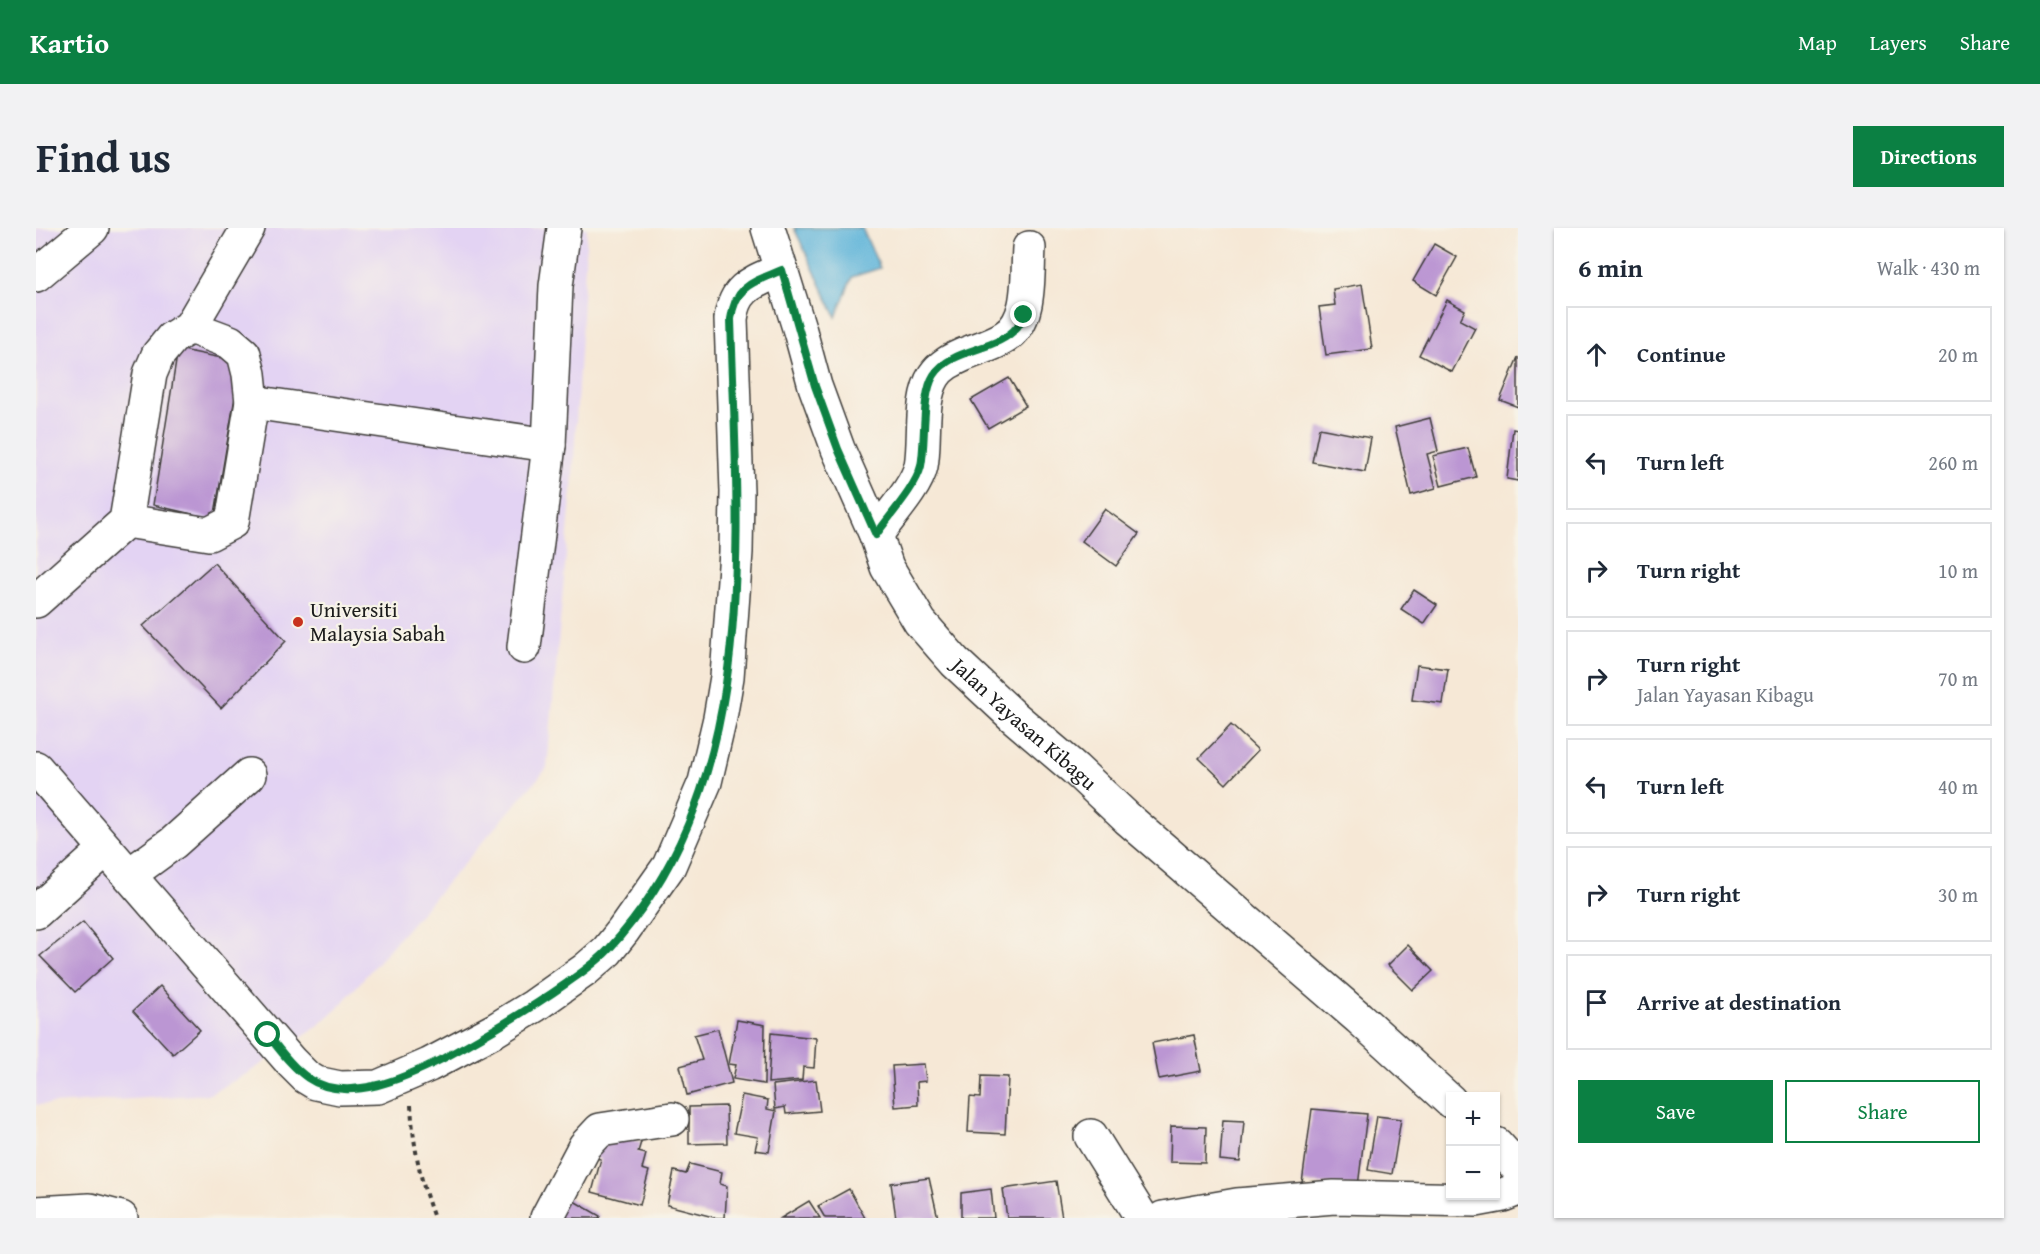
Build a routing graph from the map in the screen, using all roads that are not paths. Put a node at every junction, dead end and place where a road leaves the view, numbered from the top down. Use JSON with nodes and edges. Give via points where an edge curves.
{"nodes":[{"id":1,"x":92,"y":228,"type":"edge"},
{"id":2,"x":248,"y":228,"type":"edge"},
{"id":3,"x":564,"y":228,"type":"edge"},
{"id":4,"x":768,"y":228,"type":"edge"},
{"id":5,"x":1029,"y":248,"type":"dead end"},
{"id":6,"x":782,"y":270,"type":"junction"},
{"id":7,"x":36,"y":275,"type":"edge"},
{"id":8,"x":190,"y":327,"type":"junction"},
{"id":9,"x":252,"y":402,"type":"junction"},
{"id":10,"x":549,"y":445,"type":"junction"},
{"id":11,"x":126,"y":521,"type":"junction"},
{"id":12,"x":876,"y":535,"type":"junction"},
{"id":13,"x":36,"y":601,"type":"edge"},
{"id":14,"x":524,"y":647,"type":"dead end"},
{"id":15,"x":36,"y":768,"type":"edge"},
{"id":16,"x":249,"y":775,"type":"dead end"},
{"id":17,"x":106,"y":849,"type":"junction"},
{"id":18,"x":129,"y":875,"type":"junction"},
{"id":19,"x":36,"y":912,"type":"edge"},
{"id":20,"x":1446,"y":1097,"type":"edge"},
{"id":21,"x":672,"y":1119,"type":"dead end"},
{"id":22,"x":1091,"y":1136,"type":"dead end"},
{"id":23,"x":1498,"y":1146,"type":"edge"},
{"id":24,"x":1518,"y":1168,"type":"edge"},
{"id":25,"x":1518,"y":1189,"type":"edge"},
{"id":26,"x":36,"y":1213,"type":"edge"},
{"id":27,"x":121,"y":1218,"type":"edge"},
{"id":28,"x":547,"y":1218,"type":"edge"},
{"id":29,"x":1142,"y":1218,"type":"edge"},
{"id":30,"x":1163,"y":1218,"type":"edge"}],
"edges":[{"from":1,"to":7,"type":"street"},
{"from":2,"to":8,"type":"street"},
{"from":3,"to":10,"type":"street","via":[[556,286]]},
{"from":4,"to":6,"type":"street","name":"Jalan Yayasan Kibagu"},
{"from":5,"to":12,"type":"street","via":[[1024,315],[1006,337],[945,363],[934,375],[926,407],[921,467]]},
{"from":6,"to":12,"type":"street","name":"Jalan Yayasan Kibagu","via":[[815,386]]},
{"from":6,"to":18,"type":"street","via":[[753,282],[733,304],[737,492],[731,638],[720,718],[705,782],[669,866],[607,951],[534,1006],[409,1075],[378,1087],[345,1088],[316,1083],[306,1077]]},
{"from":8,"to":9,"type":"street","via":[[230,342],[244,354]]},
{"from":8,"to":11,"type":"street","via":[[172,338],[158,355],[150,374]]},
{"from":9,"to":10,"type":"street"},
{"from":9,"to":11,"type":"street","via":[[232,522],[209,534]]},
{"from":10,"to":14,"type":"street"},
{"from":11,"to":13,"type":"street"},
{"from":12,"to":20,"type":"street","name":"Jalan Yayasan Kibagu","via":[[888,567],[920,622],[955,662]]},
{"from":15,"to":17,"type":"street"},
{"from":16,"to":18,"type":"street","via":[[173,843]]},
{"from":17,"to":18,"type":"street"},
{"from":17,"to":19,"type":"street"},
{"from":21,"to":28,"type":"street","via":[[600,1130],[585,1146]]},
{"from":22,"to":29,"type":"street"},
{"from":23,"to":24,"type":"street"},
{"from":25,"to":30,"type":"street","via":[[1476,1200],[1334,1197],[1237,1205]]},
{"from":26,"to":27,"type":"street","via":[[90,1210]]}]}
